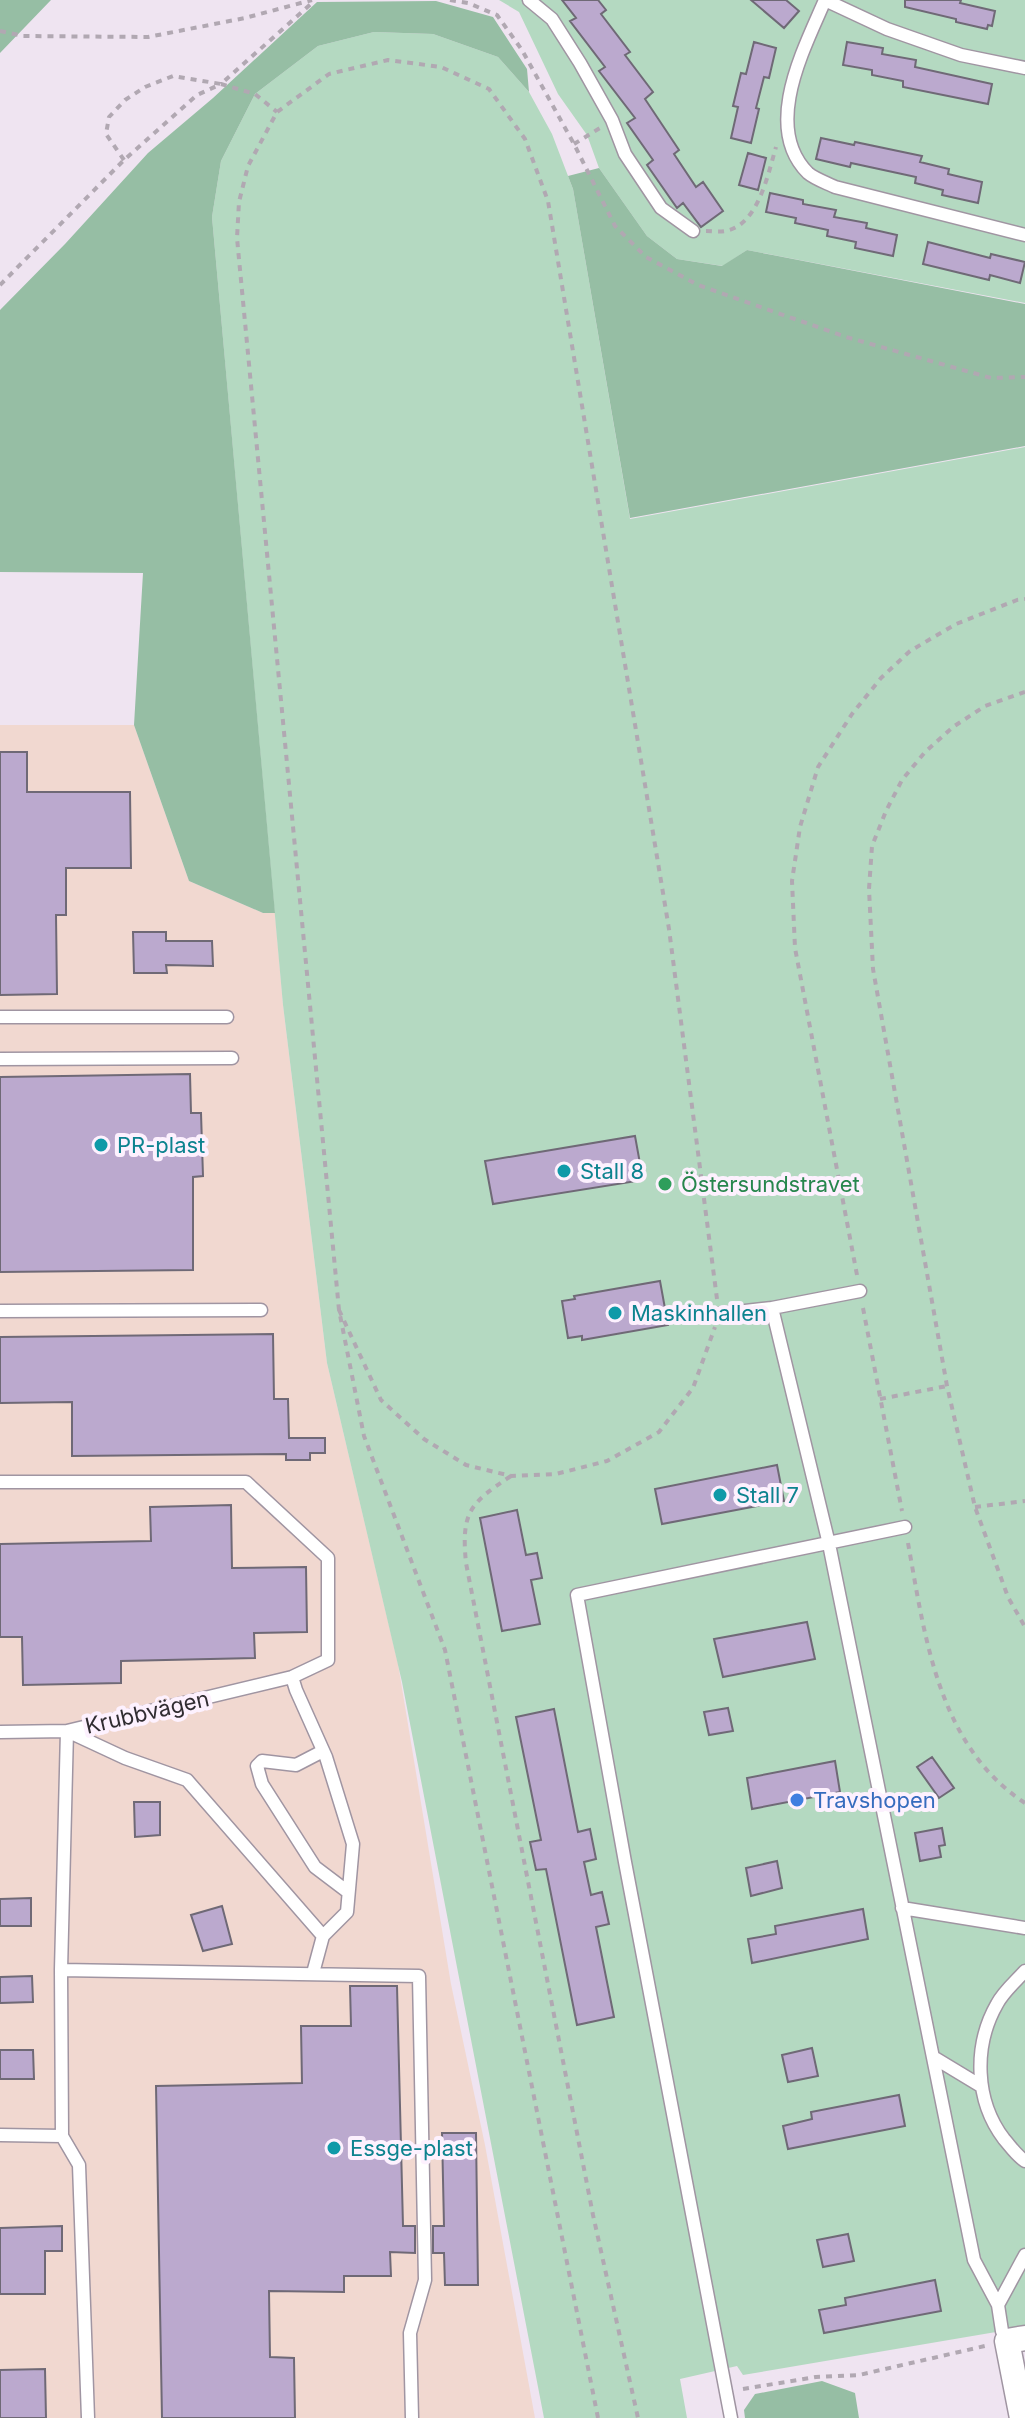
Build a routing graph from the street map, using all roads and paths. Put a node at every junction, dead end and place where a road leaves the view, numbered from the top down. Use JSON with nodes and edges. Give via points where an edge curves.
{"nodes":[{"id":1,"x":314,"y":0,"type":"edge"},
{"id":2,"x":529,"y":0,"type":"edge"},
{"id":3,"x":825,"y":0,"type":"edge"},
{"id":4,"x":0,"y":31,"type":"edge"},
{"id":5,"x":1025,"y":68,"type":"edge"},
{"id":6,"x":221,"y":84,"type":"junction"},
{"id":7,"x":277,"y":112,"type":"junction"},
{"id":8,"x":786,"y":114,"type":"junction"},
{"id":9,"x":612,"y":120,"type":"junction"},
{"id":10,"x":574,"y":144,"type":"dead end"},
{"id":11,"x":124,"y":160,"type":"junction"},
{"id":12,"x":693,"y":231,"type":"joint"},
{"id":13,"x":1025,"y":235,"type":"edge"},
{"id":14,"x":0,"y":285,"type":"edge"},
{"id":15,"x":1025,"y":599,"type":"edge"},
{"id":16,"x":1025,"y":692,"type":"edge"},
{"id":17,"x":0,"y":1017,"type":"edge"},
{"id":18,"x":227,"y":1017,"type":"dead end"},
{"id":19,"x":232,"y":1058,"type":"dead end"},
{"id":20,"x":0,"y":1059,"type":"edge"},
{"id":21,"x":860,"y":1291,"type":"junction"},
{"id":22,"x":772,"y":1308,"type":"junction"},
{"id":23,"x":261,"y":1310,"type":"dead end"},
{"id":24,"x":339,"y":1310,"type":"junction"},
{"id":25,"x":0,"y":1311,"type":"edge"},
{"id":26,"x":719,"y":1314,"type":"junction"},
{"id":27,"x":947,"y":1386,"type":"junction"},
{"id":28,"x":880,"y":1399,"type":"junction"},
{"id":29,"x":511,"y":1476,"type":"junction"},
{"id":30,"x":0,"y":1482,"type":"edge"},
{"id":31,"x":1025,"y":1501,"type":"edge"},
{"id":32,"x":975,"y":1507,"type":"junction"},
{"id":33,"x":905,"y":1527,"type":"junction"},
{"id":34,"x":829,"y":1544,"type":"junction"},
{"id":35,"x":1025,"y":1627,"type":"edge"},
{"id":36,"x":292,"y":1677,"type":"junction"},
{"id":37,"x":67,"y":1731,"type":"junction"},
{"id":38,"x":0,"y":1732,"type":"edge"},
{"id":39,"x":323,"y":1751,"type":"junction"},
{"id":40,"x":1025,"y":1803,"type":"edge"},
{"id":41,"x":348,"y":1892,"type":"junction"},
{"id":42,"x":902,"y":1908,"type":"junction"},
{"id":43,"x":1025,"y":1928,"type":"edge"},
{"id":44,"x":323,"y":1936,"type":"junction"},
{"id":45,"x":61,"y":1970,"type":"junction"},
{"id":46,"x":1025,"y":1971,"type":"edge"},
{"id":47,"x":313,"y":1973,"type":"junction"},
{"id":48,"x":933,"y":2057,"type":"junction"},
{"id":49,"x":981,"y":2086,"type":"junction"},
{"id":50,"x":0,"y":2135,"type":"edge"},
{"id":51,"x":62,"y":2136,"type":"junction"},
{"id":52,"x":1025,"y":2161,"type":"edge"},
{"id":53,"x":1025,"y":2255,"type":"edge"},
{"id":54,"x":998,"y":2305,"type":"junction"},
{"id":55,"x":1016,"y":2340,"type":"edge"},
{"id":56,"x":727,"y":2392,"type":"junction"},
{"id":57,"x":88,"y":2418,"type":"edge"},
{"id":58,"x":412,"y":2418,"type":"edge"},
{"id":59,"x":598,"y":2418,"type":"edge"},
{"id":60,"x":638,"y":2418,"type":"edge"},
{"id":61,"x":731,"y":2418,"type":"edge"},
{"id":62,"x":1022,"y":2418,"type":"edge"}],
"edges":[{"from":1,"to":4,"type":"path","via":[[148,37],[23,36]]},
{"from":1,"to":6,"type":"path"},
{"from":2,"to":9,"type":"lane","via":[[552,19]]},
{"from":3,"to":5,"type":"lane","via":[[961,55]]},
{"from":3,"to":8,"type":"lane","via":[[796,68]]},
{"from":6,"to":7,"type":"path","via":[[255,94]]},
{"from":6,"to":11,"type":"path","via":[[197,95]]},
{"from":6,"to":11,"type":"path","via":[[173,76],[125,100],[109,117],[106,134]]},
{"from":7,"to":24,"type":"path","via":[[248,166],[237,238]]},
{"from":7,"to":26,"type":"path","via":[[329,74],[388,60],[441,67],[489,89],[525,139],[539,176],[548,201],[669,929]]},
{"from":8,"to":12,"type":"path","via":[[753,213],[728,231]]},
{"from":8,"to":13,"type":"lane","via":[[795,155],[810,175],[835,187]]},
{"from":9,"to":10,"type":"path"},
{"from":9,"to":12,"type":"lane","via":[[625,154],[661,208]]},
{"from":11,"to":14,"type":"path"},
{"from":15,"to":21,"type":"path","via":[[956,624],[910,651],[881,678],[818,767],[800,827],[792,881],[795,948]]},
{"from":16,"to":27,"type":"path","via":[[985,706],[925,752],[902,780],[872,846],[873,969]]},
{"from":17,"to":18,"type":"lane"},
{"from":19,"to":20,"type":"lane"},
{"from":21,"to":22,"type":"lane"},
{"from":21,"to":28,"type":"path"},
{"from":22,"to":26,"type":"lane"},
{"from":22,"to":34,"type":"lane"},
{"from":23,"to":25,"type":"lane"},
{"from":24,"to":29,"type":"path","via":[[381,1400],[424,1439],[466,1465]]},
{"from":24,"to":59,"type":"path","via":[[364,1436],[445,1650]]},
{"from":26,"to":29,"type":"path","via":[[693,1388],[659,1432],[607,1461],[556,1474]]},
{"from":27,"to":28,"type":"path"},
{"from":27,"to":32,"type":"path"},
{"from":28,"to":33,"type":"path"},
{"from":29,"to":60,"type":"path","via":[[481,1496],[468,1514],[463,1537],[466,1563]]},
{"from":30,"to":36,"type":"lane","name":"Krubbvägen","via":[[246,1482],[328,1558],[328,1660]]},
{"from":31,"to":32,"type":"path"},
{"from":32,"to":35,"type":"path","via":[[1008,1597]]},
{"from":33,"to":34,"type":"lane"},
{"from":33,"to":40,"type":"path","via":[[928,1651],[947,1705],[982,1762]]},
{"from":34,"to":42,"type":"lane"},
{"from":34,"to":56,"type":"lane","via":[[577,1595]]},
{"from":36,"to":37,"type":"lane","name":"Krubbvägen"},
{"from":36,"to":39,"type":"lane"},
{"from":37,"to":38,"type":"lane","name":"Krubbvägen"},
{"from":37,"to":44,"type":"lane","via":[[187,1780]]},
{"from":37,"to":45,"type":"lane"},
{"from":39,"to":41,"type":"lane","via":[[353,1844]]},
{"from":39,"to":41,"type":"lane","via":[[296,1765],[262,1761],[257,1766],[262,1784],[315,1867]]},
{"from":41,"to":44,"type":"lane","via":[[347,1912]]},
{"from":42,"to":43,"type":"lane"},
{"from":42,"to":48,"type":"lane"},
{"from":44,"to":47,"type":"lane"},
{"from":45,"to":47,"type":"lane"},
{"from":45,"to":51,"type":"lane"},
{"from":46,"to":49,"type":"lane","via":[[997,2003],[982,2043]]},
{"from":47,"to":58,"type":"lane","via":[[419,1976],[425,2280],[410,2333]]},
{"from":48,"to":49,"type":"lane"},
{"from":48,"to":54,"type":"lane","via":[[974,2260]]},
{"from":49,"to":52,"type":"lane","via":[[993,2124]]},
{"from":50,"to":51,"type":"lane"},
{"from":51,"to":57,"type":"lane","via":[[79,2165]]},
{"from":53,"to":54,"type":"lane"},
{"from":54,"to":55,"type":"lane","via":[[1002,2331]]},
{"from":55,"to":56,"type":"path","via":[[859,2375]]},
{"from":55,"to":62,"type":"street"},
{"from":56,"to":61,"type":"lane"}]}
